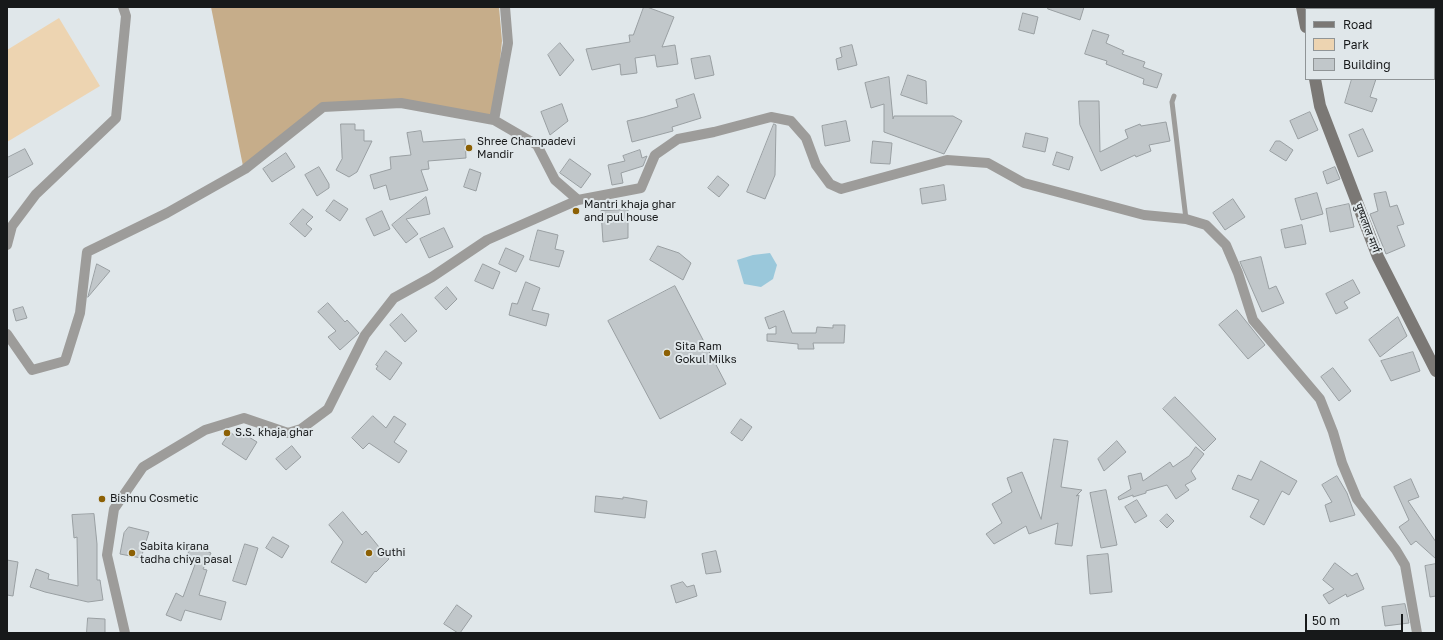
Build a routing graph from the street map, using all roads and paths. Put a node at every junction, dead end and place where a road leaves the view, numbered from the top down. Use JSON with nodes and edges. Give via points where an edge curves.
{"nodes":[{"id":1,"x":123,"y":7,"type":"edge"},
{"id":2,"x":505,"y":7,"type":"edge"},
{"id":3,"x":1302,"y":7,"type":"edge"},
{"id":4,"x":1305,"y":22,"type":"edge"},
{"id":5,"x":1315,"y":80,"type":"edge"},
{"id":6,"x":1174,"y":96,"type":"dead end"},
{"id":7,"x":494,"y":120,"type":"junction"},
{"id":8,"x":578,"y":200,"type":"junction"},
{"id":9,"x":1186,"y":219,"type":"junction"},
{"id":10,"x":7,"y":245,"type":"edge"},
{"id":11,"x":7,"y":334,"type":"edge"},
{"id":12,"x":1436,"y":367,"type":"edge"},
{"id":13,"x":125,"y":633,"type":"edge"},
{"id":14,"x":1417,"y":633,"type":"edge"}],
"edges":[{"from":1,"to":10,"type":"street","via":[[126,16],[116,118],[36,194],[12,226]]},
{"from":2,"to":7,"type":"street","via":[[508,43]]},
{"from":3,"to":4,"type":"street"},
{"from":5,"to":12,"type":"street","name":"पुष्पलाल मार्ग","via":[[1320,106],[1378,257]]},
{"from":6,"to":9,"type":"lane","via":[[1172,102]]},
{"from":7,"to":8,"type":"street","via":[[537,145],[555,180]]},
{"from":7,"to":11,"type":"street","via":[[401,103],[323,107],[245,169],[167,214],[87,252],[80,313],[65,361],[32,370]]},
{"from":8,"to":9,"type":"street","via":[[641,188],[654,154],[678,138],[714,132],[771,116],[791,121],[806,138],[816,165],[830,184],[841,190],[947,160],[988,163],[1024,183],[1144,215]]},
{"from":8,"to":13,"type":"street","via":[[488,240],[432,277],[394,298],[365,335],[328,409],[301,429],[288,433],[244,418],[205,430],[143,468],[114,509],[107,554]]},
{"from":9,"to":14,"type":"street","via":[[1206,226],[1226,245],[1253,320],[1320,399],[1357,498],[1405,565]]}]}
